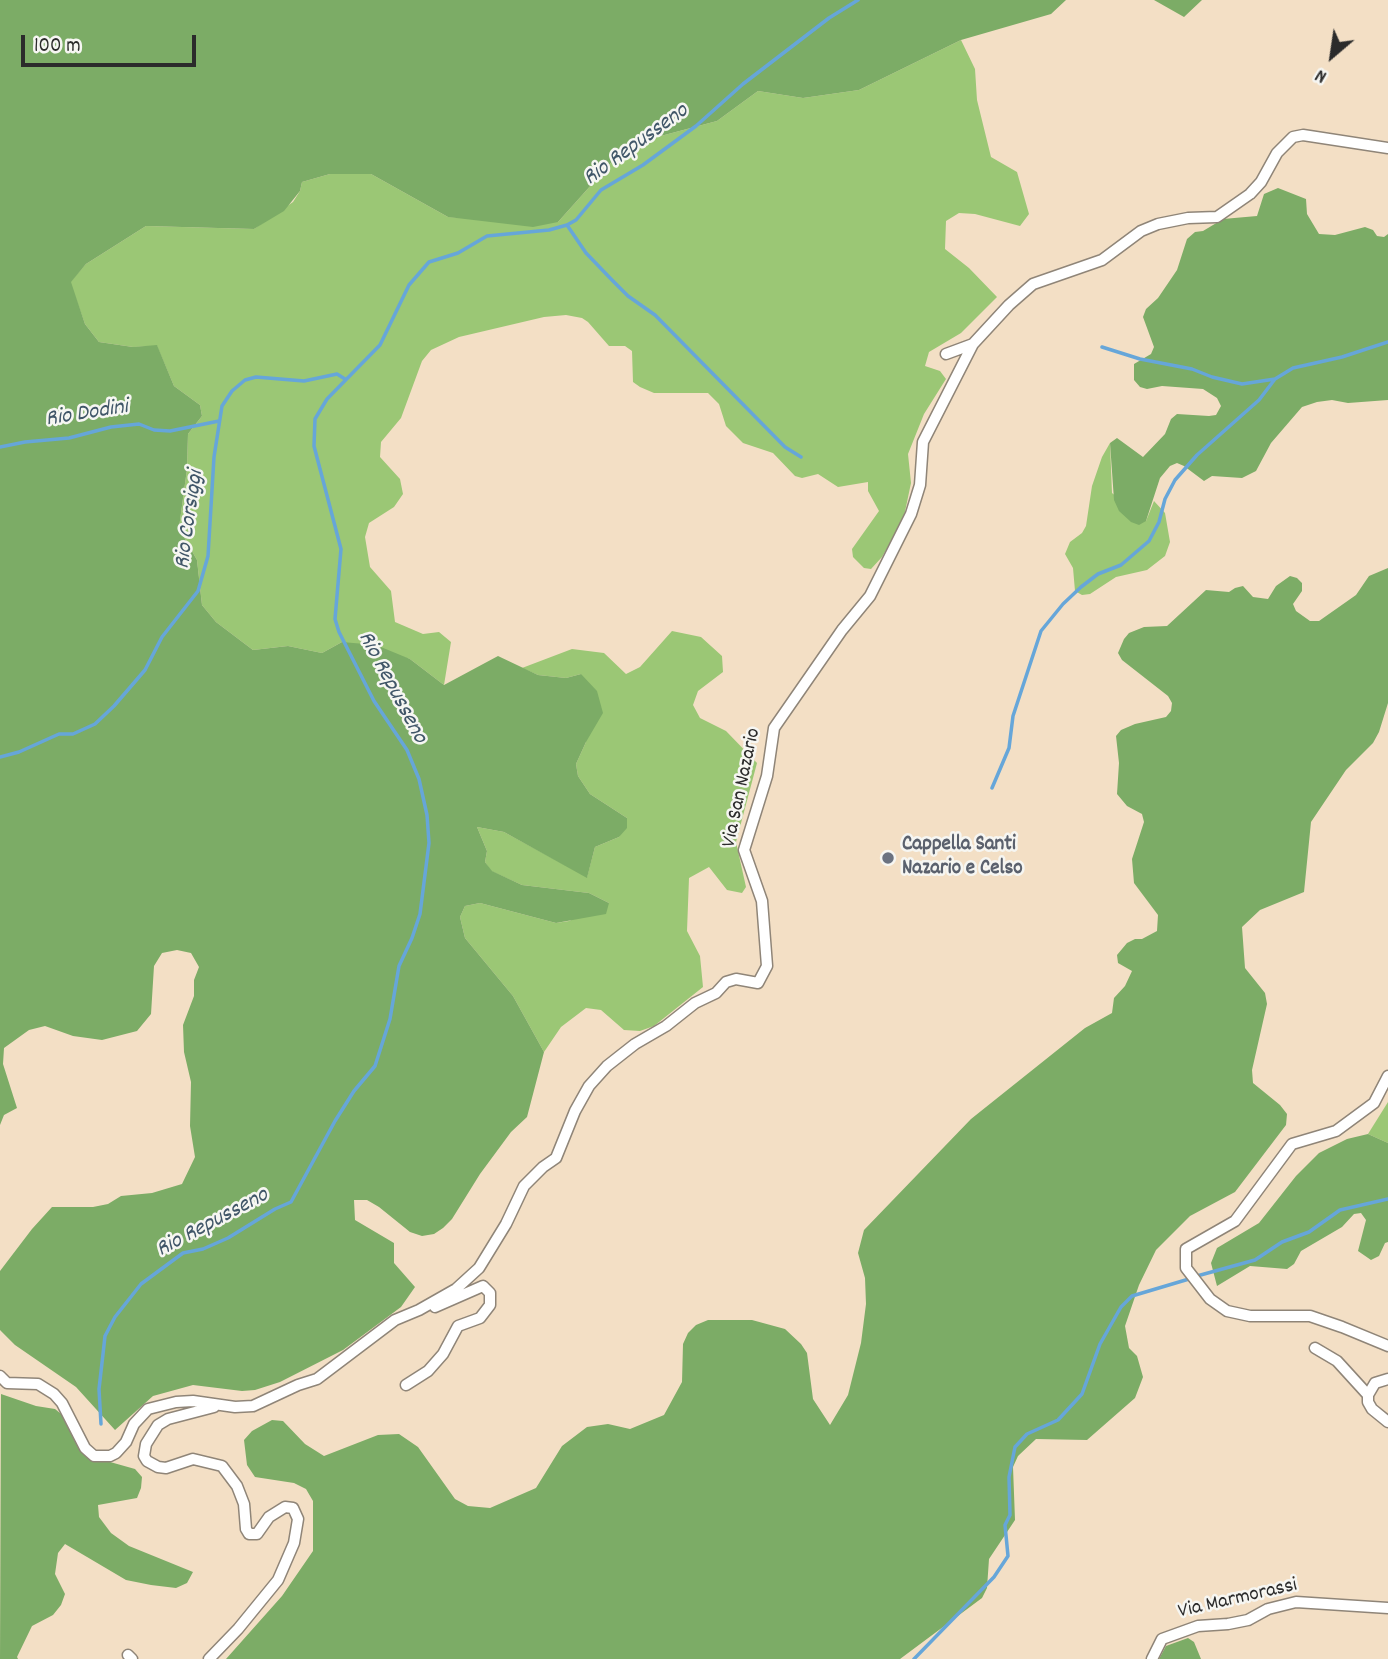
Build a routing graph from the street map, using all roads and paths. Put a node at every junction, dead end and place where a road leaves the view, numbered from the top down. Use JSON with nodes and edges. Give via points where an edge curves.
{"nodes":[{"id":1,"x":1388,"y":148,"type":"edge"},
{"id":2,"x":973,"y":344,"type":"junction"},
{"id":3,"x":946,"y":354,"type":"dead end"},
{"id":4,"x":1388,"y":1076,"type":"edge"},
{"id":5,"x":419,"y":1310,"type":"junction"},
{"id":6,"x":1388,"y":1346,"type":"edge"},
{"id":7,"x":1314,"y":1348,"type":"dead end"},
{"id":8,"x":0,"y":1376,"type":"edge"},
{"id":9,"x":1388,"y":1379,"type":"edge"},
{"id":10,"x":406,"y":1385,"type":"dead end"},
{"id":11,"x":1368,"y":1395,"type":"junction"},
{"id":12,"x":221,"y":1405,"type":"junction"},
{"id":13,"x":1388,"y":1422,"type":"edge"},
{"id":14,"x":1388,"y":1608,"type":"edge"},
{"id":15,"x":209,"y":1659,"type":"edge"},
{"id":16,"x":1152,"y":1659,"type":"edge"}],
"edges":[{"from":1,"to":2,"type":"street","name":"Via San Nazario","via":[[1293,137],[1250,194],[1217,217],[1158,224],[1102,260],[1032,284]]},
{"from":2,"to":3,"type":"street"},
{"from":2,"to":5,"type":"street","name":"Via San Nazario","via":[[923,442],[920,485],[911,514],[881,575],[774,728],[768,776],[744,850],[762,901],[767,966],[758,983],[726,982],[619,1055],[589,1086],[561,1152],[524,1186],[479,1268],[456,1289]]},
{"from":4,"to":6,"type":"street","via":[[1374,1103],[1336,1130],[1292,1144],[1235,1221],[1186,1249],[1186,1268],[1210,1299],[1227,1311],[1250,1316],[1310,1316]]},
{"from":5,"to":10,"type":"street","via":[[440,1306],[483,1286],[490,1293],[490,1305],[480,1318],[458,1326],[443,1354]]},
{"from":5,"to":12,"type":"street","name":"Via San Nazario","via":[[395,1320],[317,1379],[253,1406]]},
{"from":7,"to":11,"type":"street","via":[[1337,1361]]},
{"from":8,"to":12,"type":"street","name":"Via San Nazario","via":[[7,1382],[38,1384],[54,1394],[94,1456],[116,1453],[148,1409],[193,1401]]},
{"from":9,"to":11,"type":"street","via":[[1375,1383]]},
{"from":11,"to":13,"type":"street","via":[[1372,1409]]},
{"from":12,"to":15,"type":"street","via":[[158,1425],[146,1444],[147,1461],[166,1468],[193,1460],[222,1466],[237,1486],[249,1534],[257,1534],[268,1517],[285,1507],[293,1508],[298,1519],[294,1543],[278,1580]]},
{"from":14,"to":16,"type":"street","name":"Via Marmorassi","via":[[1296,1602],[1248,1620],[1198,1626],[1162,1639]]}]}
